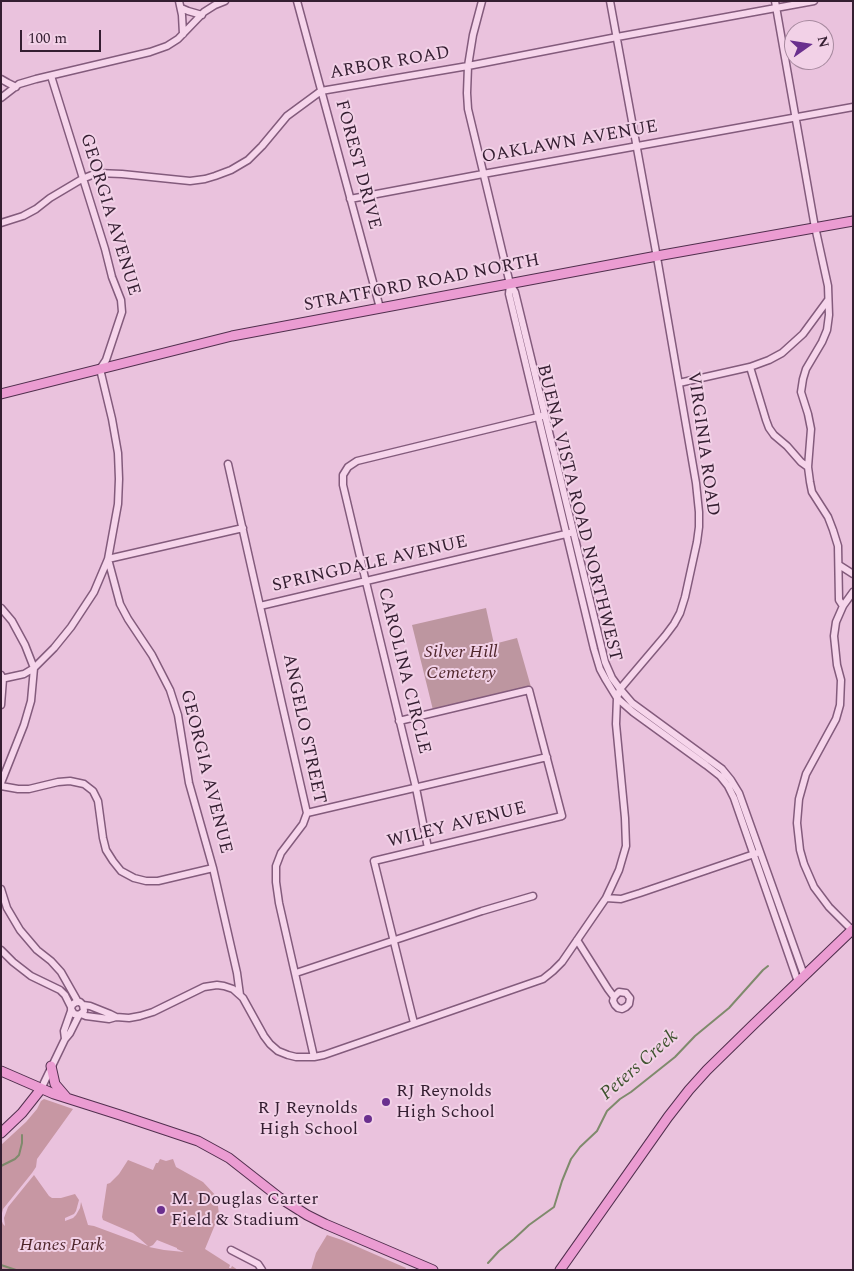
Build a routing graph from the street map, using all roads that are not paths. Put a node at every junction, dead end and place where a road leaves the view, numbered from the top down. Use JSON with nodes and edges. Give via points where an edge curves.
{"nodes":[{"id":1,"x":225,"y":1,"type":"edge"},
{"id":2,"x":297,"y":1,"type":"edge"},
{"id":3,"x":482,"y":1,"type":"edge"},
{"id":4,"x":610,"y":1,"type":"edge"},
{"id":5,"x":814,"y":1,"type":"edge"},
{"id":6,"x":180,"y":4,"type":"edge"},
{"id":7,"x":776,"y":5,"type":"edge"},
{"id":8,"x":202,"y":14,"type":"junction"},
{"id":9,"x":183,"y":34,"type":"junction"},
{"id":10,"x":617,"y":37,"type":"junction"},
{"id":11,"x":468,"y":66,"type":"junction"},
{"id":12,"x":52,"y":76,"type":"junction"},
{"id":13,"x":1,"y":79,"type":"edge"},
{"id":14,"x":16,"y":86,"type":"junction"},
{"id":15,"x":321,"y":91,"type":"junction"},
{"id":16,"x":1,"y":98,"type":"edge"},
{"id":17,"x":853,"y":107,"type":"edge"},
{"id":18,"x":796,"y":118,"type":"junction"},
{"id":19,"x":637,"y":146,"type":"junction"},
{"id":20,"x":483,"y":174,"type":"junction"},
{"id":21,"x":82,"y":178,"type":"junction"},
{"id":22,"x":350,"y":200,"type":"junction"},
{"id":23,"x":853,"y":221,"type":"edge"},
{"id":24,"x":1,"y":223,"type":"edge"},
{"id":25,"x":816,"y":228,"type":"junction"},
{"id":26,"x":657,"y":256,"type":"junction"},
{"id":27,"x":510,"y":284,"type":"junction"},
{"id":28,"x":829,"y":299,"type":"junction"},
{"id":29,"x":380,"y":308,"type":"junction"},
{"id":30,"x":750,"y":367,"type":"junction"},
{"id":31,"x":100,"y":369,"type":"junction"},
{"id":32,"x":679,"y":384,"type":"junction"},
{"id":33,"x":1,"y":394,"type":"edge"},
{"id":34,"x":542,"y":416,"type":"junction"},
{"id":35,"x":228,"y":464,"type":"dead end"},
{"id":36,"x":808,"y":467,"type":"junction"},
{"id":37,"x":243,"y":528,"type":"junction"},
{"id":38,"x":570,"y":533,"type":"junction"},
{"id":39,"x":108,"y":559,"type":"junction"},
{"id":40,"x":839,"y":565,"type":"junction"},
{"id":41,"x":853,"y":574,"type":"edge"},
{"id":42,"x":366,"y":582,"type":"junction"},
{"id":43,"x":853,"y":592,"type":"edge"},
{"id":44,"x":260,"y":606,"type":"junction"},
{"id":45,"x":843,"y":606,"type":"junction"},
{"id":46,"x":1,"y":608,"type":"edge"},
{"id":47,"x":34,"y":668,"type":"junction"},
{"id":48,"x":2,"y":678,"type":"edge"},
{"id":49,"x":620,"y":689,"type":"junction"},
{"id":50,"x":617,"y":698,"type":"junction"},
{"id":51,"x":1,"y":705,"type":"edge"},
{"id":52,"x":399,"y":721,"type":"junction"},
{"id":53,"x":547,"y":757,"type":"junction"},
{"id":54,"x":1,"y":785,"type":"edge"},
{"id":55,"x":416,"y":788,"type":"junction"},
{"id":56,"x":308,"y":813,"type":"junction"},
{"id":57,"x":428,"y":848,"type":"junction"},
{"id":58,"x":757,"y":853,"type":"junction"},
{"id":59,"x":213,"y":868,"type":"junction"},
{"id":60,"x":1,"y":889,"type":"edge"},
{"id":61,"x":533,"y":896,"type":"dead end"},
{"id":62,"x":606,"y":898,"type":"junction"},
{"id":63,"x":852,"y":930,"type":"edge"},
{"id":64,"x":577,"y":940,"type":"junction"},
{"id":65,"x":394,"y":941,"type":"junction"},
{"id":66,"x":1,"y":950,"type":"edge"},
{"id":67,"x":61,"y":972,"type":"junction"},
{"id":68,"x":296,"y":973,"type":"junction"},
{"id":69,"x":801,"y":979,"type":"junction"},
{"id":70,"x":50,"y":985,"type":"junction"},
{"id":71,"x":240,"y":994,"type":"junction"},
{"id":72,"x":614,"y":997,"type":"dead end"},
{"id":73,"x":80,"y":1003,"type":"junction"},
{"id":74,"x":71,"y":1009,"type":"junction"},
{"id":75,"x":80,"y":1014,"type":"junction"},
{"id":76,"x":116,"y":1017,"type":"junction"},
{"id":77,"x":414,"y":1023,"type":"junction"},
{"id":78,"x":65,"y":1039,"type":"junction"},
{"id":79,"x":314,"y":1057,"type":"junction"},
{"id":80,"x":51,"y":1066,"type":"junction"},
{"id":81,"x":1,"y":1071,"type":"edge"},
{"id":82,"x":40,"y":1089,"type":"junction"},
{"id":83,"x":67,"y":1098,"type":"junction"},
{"id":84,"x":1,"y":1133,"type":"edge"},
{"id":85,"x":231,"y":1250,"type":"dead end"},
{"id":86,"x":262,"y":1270,"type":"edge"},
{"id":87,"x":433,"y":1270,"type":"edge"},
{"id":88,"x":560,"y":1270,"type":"edge"}],
"edges":[{"from":1,"to":8,"type":"street"},
{"from":2,"to":15,"type":"street","name":"FOREST DRIVE"},
{"from":3,"to":11,"type":"street"},
{"from":4,"to":10,"type":"street","name":"VIRGINIA ROAD"},
{"from":5,"to":7,"type":"street","name":"ARBOR ROAD"},
{"from":6,"to":8,"type":"street","via":[[188,11]]},
{"from":6,"to":9,"type":"street"},
{"from":7,"to":10,"type":"street","name":"ARBOR ROAD"},
{"from":7,"to":18,"type":"street"},
{"from":8,"to":9,"type":"street"},
{"from":9,"to":12,"type":"street","via":[[167,46],[150,52]]},
{"from":10,"to":11,"type":"street","name":"ARBOR ROAD"},
{"from":10,"to":19,"type":"street","name":"VIRGINIA ROAD"},
{"from":11,"to":15,"type":"street","name":"ARBOR ROAD"},
{"from":11,"to":20,"type":"street","via":[[468,109]]},
{"from":12,"to":14,"type":"street"},
{"from":12,"to":21,"type":"street","name":"GEORGIA AVENUE"},
{"from":13,"to":14,"type":"street"},
{"from":14,"to":16,"type":"street"},
{"from":15,"to":21,"type":"street","name":"ARBOR ROAD","via":[[287,116],[248,160],[215,176],[190,181],[97,172]]},
{"from":15,"to":22,"type":"street","name":"FOREST DRIVE"},
{"from":17,"to":18,"type":"street","name":"OAKLAWN AVENUE"},
{"from":18,"to":19,"type":"street","name":"OAKLAWN AVENUE"},
{"from":18,"to":25,"type":"street"},
{"from":19,"to":20,"type":"street","name":"OAKLAWN AVENUE"},
{"from":19,"to":26,"type":"street","name":"VIRGINIA ROAD"},
{"from":20,"to":22,"type":"street","name":"OAKLAWN AVENUE"},
{"from":20,"to":27,"type":"street"},
{"from":21,"to":24,"type":"street","name":"ARBOR ROAD","via":[[36,209]]},
{"from":21,"to":31,"type":"street","name":"GEORGIA AVENUE","via":[[122,306],[106,360]]},
{"from":22,"to":29,"type":"street","name":"FOREST DRIVE"},
{"from":23,"to":25,"type":"main road","name":"STRATFORD ROAD NORTH"},
{"from":25,"to":26,"type":"main road","name":"STRATFORD ROAD NORTH"},
{"from":25,"to":28,"type":"street"},
{"from":26,"to":27,"type":"main road","name":"STRATFORD ROAD NORTH"},
{"from":26,"to":32,"type":"street","name":"VIRGINIA ROAD"},
{"from":27,"to":29,"type":"main road","name":"STRATFORD ROAD NORTH"},
{"from":27,"to":34,"type":"street","via":[[515,292]]},
{"from":28,"to":30,"type":"street","via":[[793,344],[769,360]]},
{"from":28,"to":36,"type":"street","via":[[827,330],[806,369],[801,392],[811,429]]},
{"from":29,"to":31,"type":"main road","name":"STRATFORD ROAD NORTH","via":[[232,336]]},
{"from":30,"to":32,"type":"street"},
{"from":30,"to":36,"type":"street","via":[[774,436]]},
{"from":31,"to":33,"type":"main road","name":"STRATFORD ROAD NORTH"},
{"from":31,"to":39,"type":"street","name":"GEORGIA AVENUE","via":[[118,453],[118,504]]},
{"from":32,"to":49,"type":"street","name":"VIRGINIA ROAD","via":[[699,527],[680,614]]},
{"from":34,"to":38,"type":"street"},
{"from":34,"to":42,"type":"street","name":"CAROLINA CIRCLE","via":[[378,455],[356,461],[348,467],[343,475],[343,485]]},
{"from":35,"to":37,"type":"street","name":"SPRINGDALE AVENUE"},
{"from":36,"to":40,"type":"street","via":[[812,492],[834,530]]},
{"from":37,"to":39,"type":"street"},
{"from":37,"to":44,"type":"street","name":"SPRINGDALE AVENUE"},
{"from":38,"to":42,"type":"street","name":"SPRINGDALE AVENUE"},
{"from":38,"to":49,"type":"street","name":"BUENA VISTA ROAD NORTHWEST","via":[[605,662]]},
{"from":38,"to":50,"type":"street","name":"BUENA VISTA ROAD NORTHWEST","via":[[598,662]]},
{"from":39,"to":47,"type":"street","via":[[94,592],[71,627]]},
{"from":39,"to":59,"type":"street","name":"GEORGIA AVENUE","via":[[120,604],[170,690],[178,715],[189,783]]},
{"from":40,"to":41,"type":"street"},
{"from":40,"to":45,"type":"street","via":[[839,600]]},
{"from":42,"to":44,"type":"street","name":"SPRINGDALE AVENUE"},
{"from":42,"to":52,"type":"street","name":"CAROLINA CIRCLE"},
{"from":43,"to":45,"type":"street"},
{"from":44,"to":56,"type":"street","name":"ANGELO STREET"},
{"from":45,"to":63,"type":"street","via":[[834,636],[841,680],[840,705],[836,720],[806,774],[797,823],[800,850],[814,887]]},
{"from":46,"to":47,"type":"street","via":[[25,645]]},
{"from":47,"to":48,"type":"street","via":[[24,674]]},
{"from":47,"to":54,"type":"street","via":[[31,701]]},
{"from":48,"to":51,"type":"street"},
{"from":49,"to":50,"type":"street","name":"VIRGINIA ROAD"},
{"from":49,"to":58,"type":"street","name":"BUENA VISTA ROAD NORTHWEST","via":[[632,703],[722,769],[739,793]]},
{"from":50,"to":58,"type":"street","name":"BUENA VISTA ROAD NORTHWEST","via":[[720,776],[734,798]]},
{"from":50,"to":62,"type":"street","name":"VIRGINIA ROAD","via":[[616,724],[626,846]]},
{"from":52,"to":53,"type":"street","via":[[529,690]]},
{"from":52,"to":55,"type":"street","name":"CAROLINA CIRCLE"},
{"from":53,"to":55,"type":"street"},
{"from":53,"to":57,"type":"street","name":"WILEY AVENUE","via":[[562,816]]},
{"from":54,"to":59,"type":"street","via":[[29,789],[58,782],[84,784],[93,791],[98,802],[106,850],[121,871],[134,878],[158,881]]},
{"from":55,"to":56,"type":"street"},
{"from":55,"to":57,"type":"street","name":"CAROLINA CIRCLE"},
{"from":56,"to":68,"type":"street","name":"ANGELO STREET","via":[[276,866],[279,903]]},
{"from":57,"to":65,"type":"street","name":"WILEY AVENUE","via":[[374,861]]},
{"from":58,"to":62,"type":"street","via":[[621,899]]},
{"from":58,"to":69,"type":"street","name":"BUENA VISTA ROAD NORTHWEST"},
{"from":59,"to":71,"type":"street","name":"GEORGIA AVENUE"},
{"from":60,"to":67,"type":"street","via":[[20,930]]},
{"from":61,"to":65,"type":"street"},
{"from":62,"to":64,"type":"street","name":"VIRGINIA ROAD"},
{"from":63,"to":69,"type":"main road"},
{"from":64,"to":72,"type":"street"},
{"from":64,"to":77,"type":"street","name":"VIRGINIA ROAD","via":[[562,962],[543,979]]},
{"from":65,"to":68,"type":"street"},
{"from":65,"to":77,"type":"street","name":"WILEY AVENUE"},
{"from":66,"to":70,"type":"street","via":[[31,976]]},
{"from":67,"to":70,"type":"street","via":[[58,984]]},
{"from":67,"to":73,"type":"street"},
{"from":68,"to":79,"type":"street","name":"ANGELO STREET"},
{"from":69,"to":88,"type":"main road","via":[[689,1090]]},
{"from":70,"to":74,"type":"street","via":[[65,995]]},
{"from":71,"to":76,"type":"street","via":[[224,986],[208,986],[147,1014]]},
{"from":71,"to":79,"type":"street","name":"VIRGINIA ROAD","via":[[274,1048],[300,1058]]},
{"from":73,"to":74,"type":"street","via":[[74,1002]]},
{"from":73,"to":75,"type":"street","via":[[84,1009]]},
{"from":73,"to":76,"type":"street"},
{"from":74,"to":75,"type":"street","via":[[74,1014]]},
{"from":74,"to":78,"type":"street","via":[[64,1031]]},
{"from":75,"to":76,"type":"street"},
{"from":75,"to":78,"type":"street"},
{"from":77,"to":79,"type":"street","name":"VIRGINIA ROAD"},
{"from":78,"to":80,"type":"street"},
{"from":80,"to":82,"type":"street"},
{"from":80,"to":83,"type":"main road","via":[[54,1084]]},
{"from":81,"to":82,"type":"main road"},
{"from":82,"to":83,"type":"main road"},
{"from":82,"to":84,"type":"main road"},
{"from":83,"to":87,"type":"main road","via":[[198,1141],[229,1158],[307,1215]]},
{"from":85,"to":86,"type":"street","via":[[258,1264]]}]}
